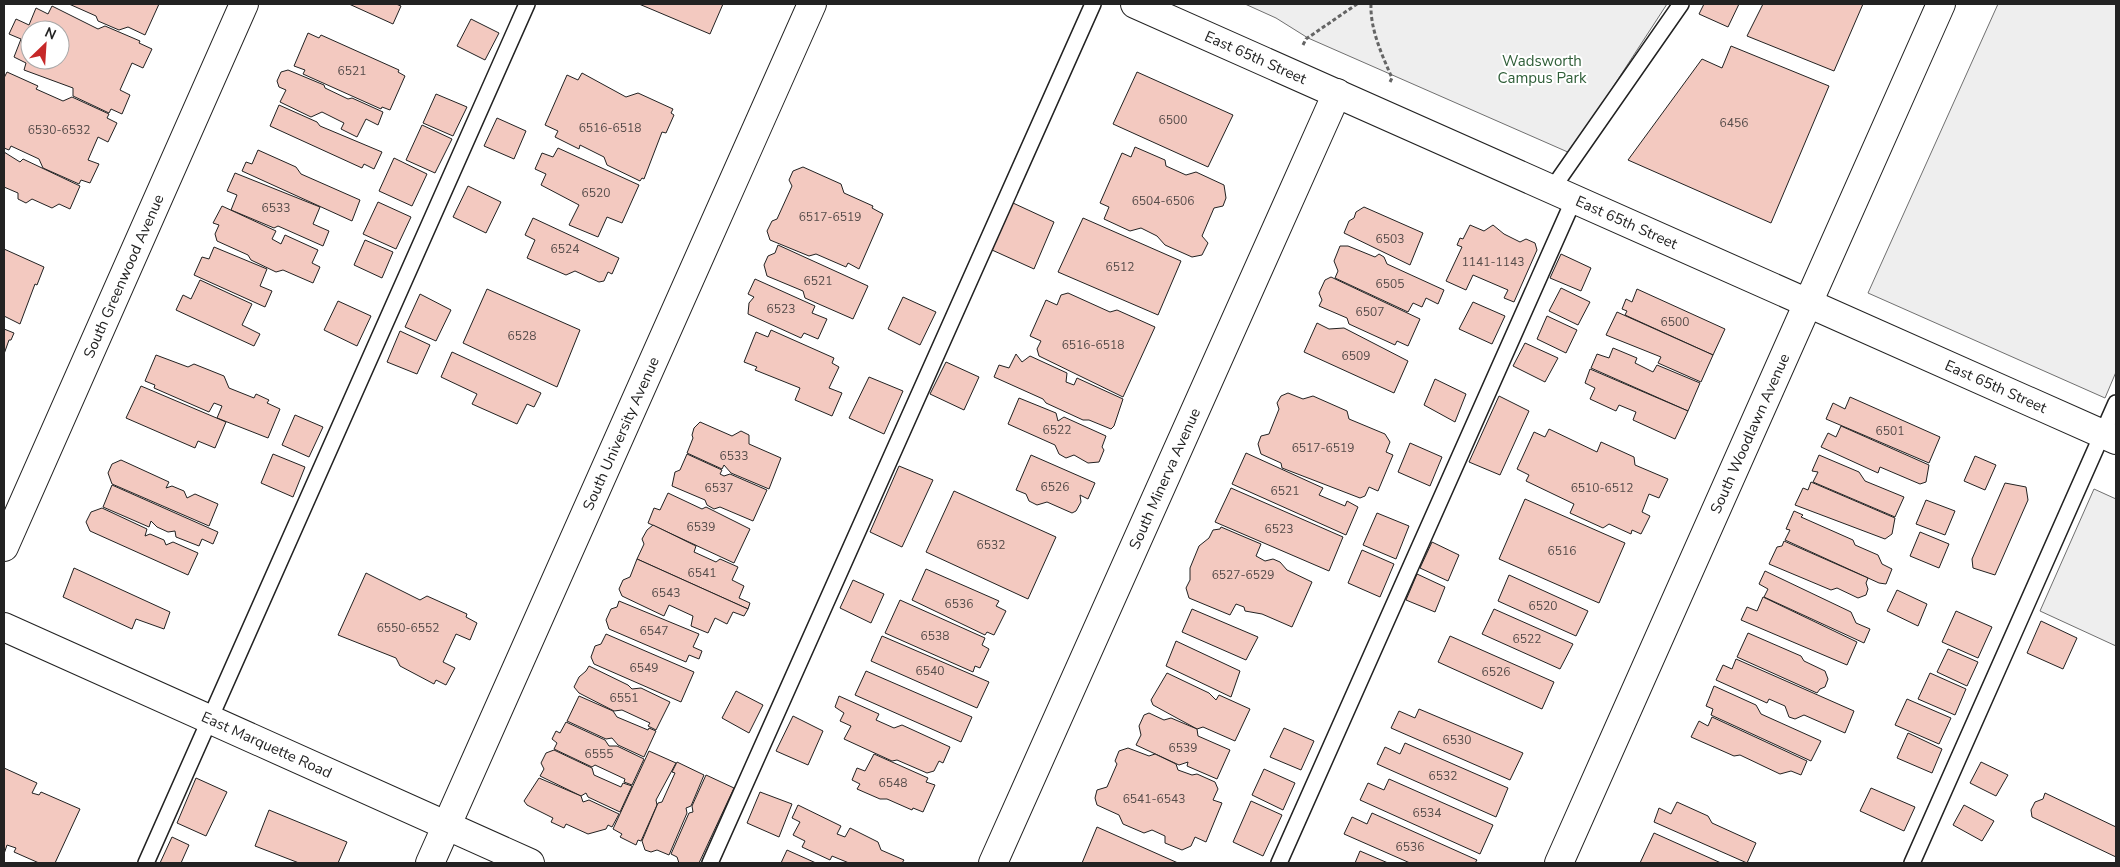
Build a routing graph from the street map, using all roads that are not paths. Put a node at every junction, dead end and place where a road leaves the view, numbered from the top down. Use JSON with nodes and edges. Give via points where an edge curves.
{"nodes":[{"id":1,"x":244,"y":4,"type":"edge"},
{"id":2,"x":527,"y":4,"type":"edge"},
{"id":3,"x":812,"y":4,"type":"edge"},
{"id":4,"x":1093,"y":4,"type":"edge"},
{"id":5,"x":1135,"y":4,"type":"edge"},
{"id":6,"x":1681,"y":4,"type":"edge"},
{"id":7,"x":1941,"y":4,"type":"edge"},
{"id":8,"x":1337,"y":94,"type":"junction"},
{"id":9,"x":1563,"y":194,"type":"junction"},
{"id":10,"x":1808,"y":303,"type":"junction"},
{"id":11,"x":2116,"y":403,"type":"edge"},
{"id":12,"x":2109,"y":437,"type":"edge"},
{"id":13,"x":4,"y":547,"type":"edge"},
{"id":14,"x":4,"y":627,"type":"edge"},
{"id":15,"x":210,"y":720,"type":"junction"},
{"id":16,"x":447,"y":827,"type":"junction"},
{"id":17,"x":146,"y":863,"type":"edge"},
{"id":18,"x":430,"y":863,"type":"edge"},
{"id":19,"x":530,"y":863,"type":"edge"},
{"id":20,"x":710,"y":863,"type":"edge"},
{"id":21,"x":994,"y":863,"type":"edge"},
{"id":22,"x":1278,"y":863,"type":"edge"},
{"id":23,"x":1559,"y":863,"type":"edge"},
{"id":24,"x":1912,"y":863,"type":"edge"}],
"edges":[{"from":1,"to":13,"type":"street","name":"South Greenwood Avenue"},
{"from":2,"to":15,"type":"lane"},
{"from":3,"to":16,"type":"street","name":"South University Avenue"},
{"from":4,"to":20,"type":"lane"},
{"from":5,"to":8,"type":"street","name":"East 65th Street"},
{"from":6,"to":9,"type":"lane"},
{"from":7,"to":10,"type":"street","name":"South Woodlawn Avenue"},
{"from":8,"to":9,"type":"street","name":"East 65th Street"},
{"from":8,"to":21,"type":"street","name":"South Minerva Avenue"},
{"from":9,"to":10,"type":"street","name":"East 65th Street"},
{"from":9,"to":22,"type":"lane"},
{"from":10,"to":12,"type":"street","name":"East 65th Street"},
{"from":10,"to":23,"type":"street","name":"South Woodlawn Avenue"},
{"from":11,"to":12,"type":"lane"},
{"from":12,"to":24,"type":"lane"},
{"from":14,"to":15,"type":"street","name":"East Marquette Road"},
{"from":15,"to":16,"type":"street","name":"East Marquette Road"},
{"from":15,"to":17,"type":"lane"},
{"from":16,"to":18,"type":"street","name":"South University Avenue"},
{"from":16,"to":19,"type":"street","name":"East Marquette Road"}]}
